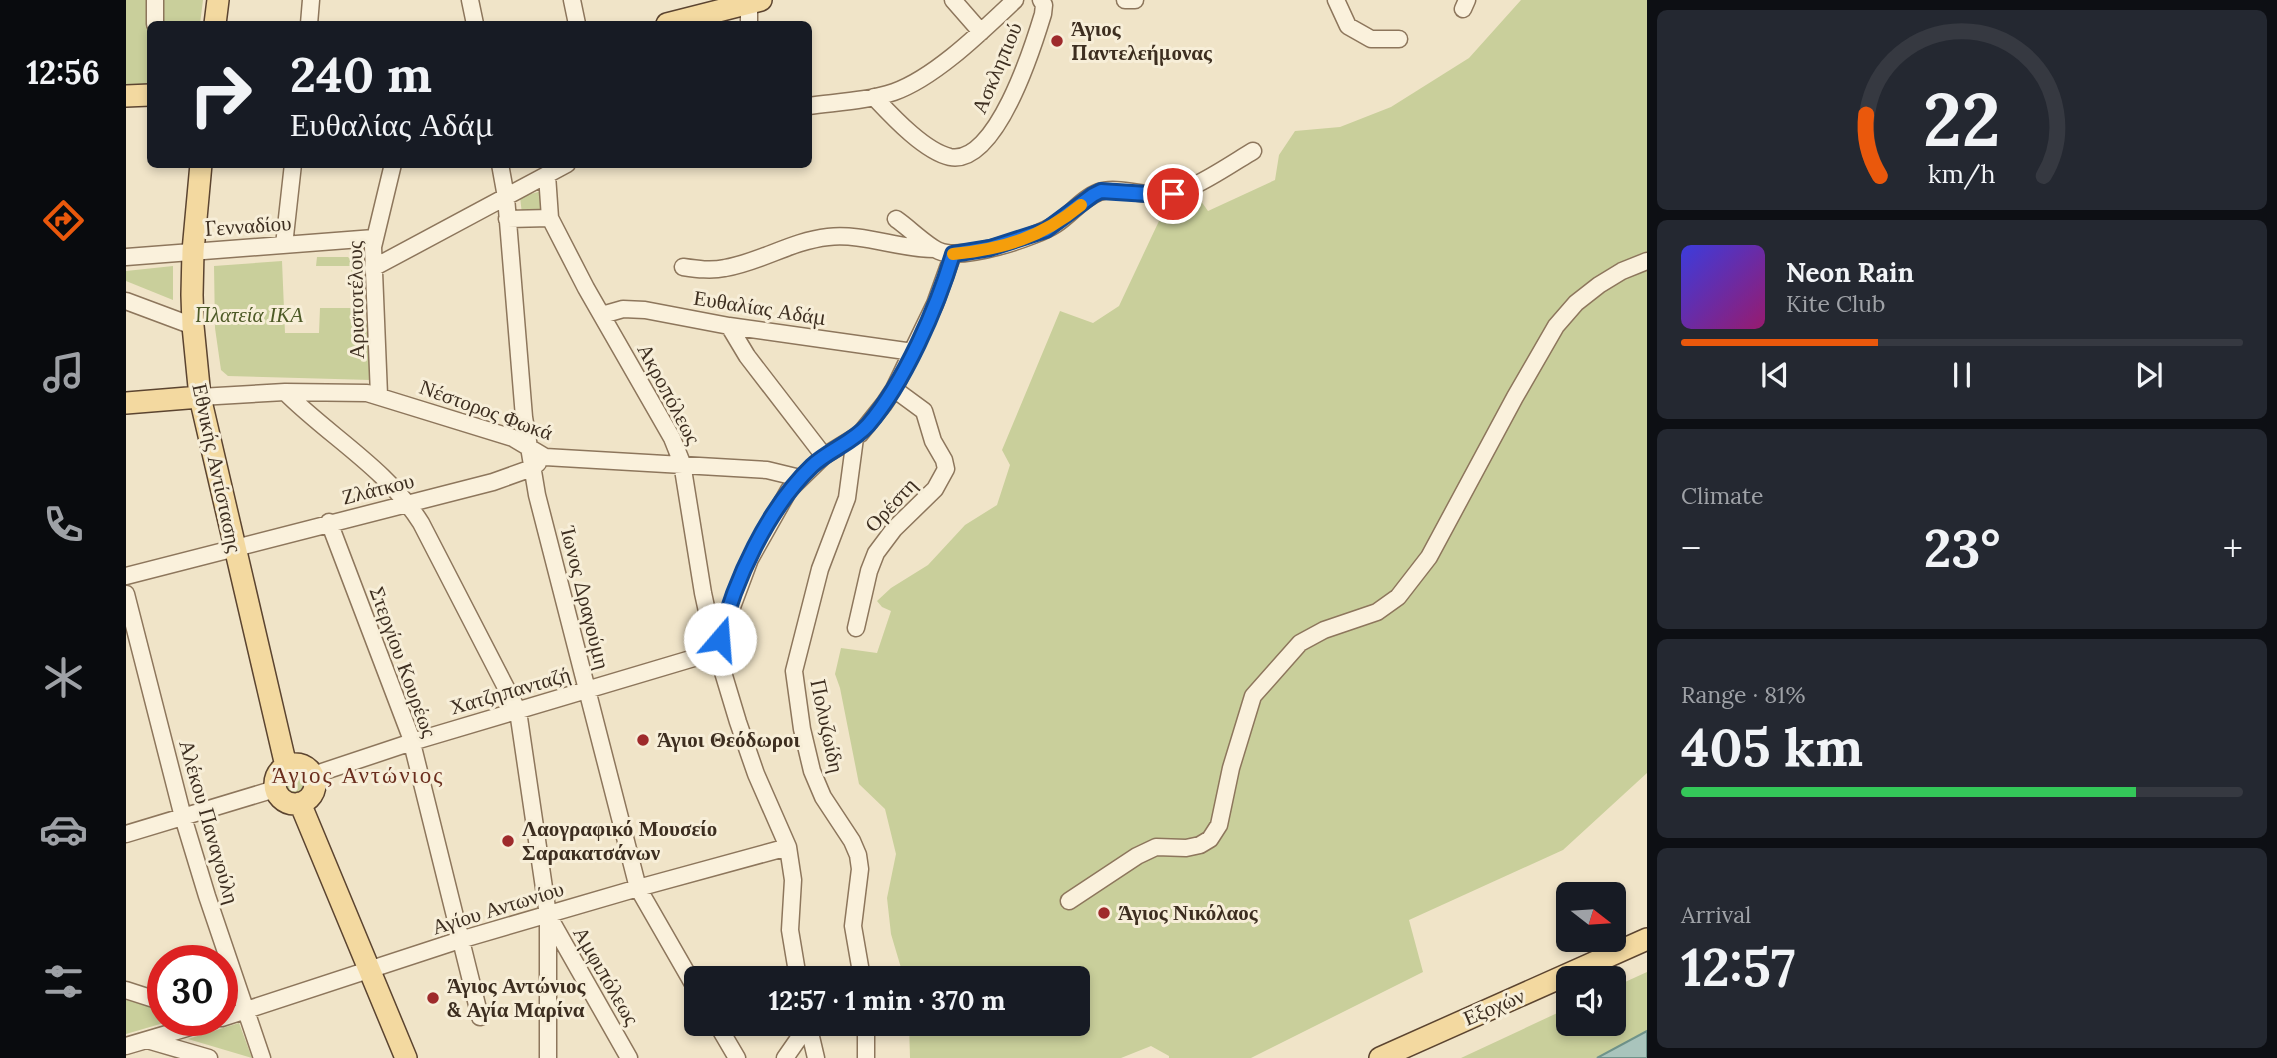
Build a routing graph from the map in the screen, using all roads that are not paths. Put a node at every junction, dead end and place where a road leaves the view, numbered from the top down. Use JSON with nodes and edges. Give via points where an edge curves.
{"nodes":[{"id":1,"x":155,"y":0,"type":"edge"},
{"id":2,"x":218,"y":0,"type":"edge"},
{"id":3,"x":312,"y":0,"type":"edge"},
{"id":4,"x":470,"y":0,"type":"edge"},
{"id":5,"x":572,"y":0,"type":"edge"},
{"id":6,"x":953,"y":0,"type":"edge"},
{"id":7,"x":1015,"y":0,"type":"edge"},
{"id":8,"x":1041,"y":0,"type":"edge"},
{"id":9,"x":1125,"y":0,"type":"edge"},
{"id":10,"x":1136,"y":0,"type":"edge"},
{"id":11,"x":1343,"y":3,"type":"edge"},
{"id":12,"x":752,"y":7,"type":"edge"},
{"id":13,"x":155,"y":21,"type":"edge"},
{"id":14,"x":215,"y":21,"type":"edge"},
{"id":15,"x":309,"y":21,"type":"edge"},
{"id":16,"x":474,"y":21,"type":"edge"},
{"id":17,"x":576,"y":21,"type":"edge"},
{"id":18,"x":682,"y":21,"type":"edge"},
{"id":19,"x":981,"y":32,"type":"junction"},
{"id":20,"x":1399,"y":39,"type":"dead end"},
{"id":21,"x":147,"y":95,"type":"edge"},
{"id":22,"x":126,"y":96,"type":"edge"},
{"id":23,"x":874,"y":97,"type":"junction"},
{"id":24,"x":812,"y":105,"type":"edge"},
{"id":25,"x":1253,"y":151,"type":"dead end"},
{"id":26,"x":201,"y":168,"type":"edge"},
{"id":27,"x":293,"y":168,"type":"edge"},
{"id":28,"x":392,"y":168,"type":"edge"},
{"id":29,"x":501,"y":168,"type":"edge"},
{"id":30,"x":560,"y":168,"type":"edge"},
{"id":31,"x":547,"y":175,"type":"junction"},
{"id":32,"x":506,"y":197,"type":"junction"},
{"id":33,"x":550,"y":218,"type":"junction"},
{"id":34,"x":507,"y":219,"type":"junction"},
{"id":35,"x":896,"y":219,"type":"dead end"},
{"id":36,"x":374,"y":239,"type":"junction"},
{"id":37,"x":284,"y":245,"type":"junction"},
{"id":38,"x":934,"y":249,"type":"junction"},
{"id":39,"x":193,"y":251,"type":"junction"},
{"id":40,"x":953,"y":254,"type":"junction"},
{"id":41,"x":126,"y":257,"type":"edge"},
{"id":42,"x":1647,"y":261,"type":"edge"},
{"id":43,"x":683,"y":267,"type":"dead end"},
{"id":44,"x":373,"y":268,"type":"junction"},
{"id":45,"x":126,"y":301,"type":"edge"},
{"id":46,"x":602,"y":315,"type":"junction"},
{"id":47,"x":193,"y":326,"type":"junction"},
{"id":48,"x":729,"y":326,"type":"junction"},
{"id":49,"x":913,"y":352,"type":"junction"},
{"id":50,"x":894,"y":389,"type":"junction"},
{"id":51,"x":285,"y":392,"type":"junction"},
{"id":52,"x":379,"y":395,"type":"junction"},
{"id":53,"x":200,"y":397,"type":"junction"},
{"id":54,"x":126,"y":403,"type":"edge"},
{"id":55,"x":855,"y":438,"type":"junction"},
{"id":56,"x":528,"y":445,"type":"junction"},
{"id":57,"x":824,"y":456,"type":"junction"},
{"id":58,"x":545,"y":457,"type":"junction"},
{"id":59,"x":682,"y":464,"type":"junction"},
{"id":60,"x":532,"y":468,"type":"junction"},
{"id":61,"x":800,"y":478,"type":"junction"},
{"id":62,"x":408,"y":503,"type":"junction"},
{"id":63,"x":329,"y":522,"type":"junction"},
{"id":64,"x":234,"y":548,"type":"junction"},
{"id":65,"x":126,"y":576,"type":"edge"},
{"id":66,"x":126,"y":594,"type":"edge"},
{"id":67,"x":856,"y":628,"type":"dead end"},
{"id":68,"x":717,"y":646,"type":"junction"},
{"id":69,"x":587,"y":690,"type":"junction"},
{"id":70,"x":518,"y":711,"type":"junction"},
{"id":71,"x":412,"y":742,"type":"junction"},
{"id":72,"x":286,"y":766,"type":"junction"},
{"id":73,"x":313,"y":775,"type":"junction"},
{"id":74,"x":275,"y":789,"type":"junction"},
{"id":75,"x":300,"y":803,"type":"junction"},
{"id":76,"x":183,"y":817,"type":"junction"},
{"id":77,"x":126,"y":834,"type":"edge"},
{"id":78,"x":788,"y":847,"type":"junction"},
{"id":79,"x":638,"y":888,"type":"junction"},
{"id":80,"x":1069,"y":901,"type":"dead end"},
{"id":81,"x":548,"y":915,"type":"junction"},
{"id":82,"x":1647,"y":939,"type":"edge"},
{"id":83,"x":460,"y":940,"type":"junction"},
{"id":84,"x":568,"y":952,"type":"junction"},
{"id":85,"x":548,"y":960,"type":"junction"},
{"id":86,"x":796,"y":966,"type":"edge"},
{"id":87,"x":860,"y":966,"type":"edge"},
{"id":88,"x":684,"y":968,"type":"edge"},
{"id":89,"x":369,"y":970,"type":"junction"},
{"id":90,"x":126,"y":990,"type":"edge"},
{"id":91,"x":147,"y":997,"type":"edge"},
{"id":92,"x":247,"y":1011,"type":"junction"},
{"id":93,"x":238,"y":1014,"type":"edge"},
{"id":94,"x":480,"y":1017,"type":"dead end"},
{"id":95,"x":160,"y":1036,"type":"edge"},
{"id":96,"x":724,"y":1036,"type":"edge"},
{"id":97,"x":800,"y":1036,"type":"edge"},
{"id":98,"x":811,"y":1036,"type":"edge"},
{"id":99,"x":866,"y":1036,"type":"edge"},
{"id":100,"x":147,"y":1040,"type":"junction"},
{"id":101,"x":126,"y":1046,"type":"edge"},
{"id":102,"x":209,"y":1058,"type":"edge"},
{"id":103,"x":262,"y":1058,"type":"edge"},
{"id":104,"x":406,"y":1058,"type":"edge"},
{"id":105,"x":548,"y":1058,"type":"edge"},
{"id":106,"x":629,"y":1058,"type":"edge"},
{"id":107,"x":737,"y":1058,"type":"edge"},
{"id":108,"x":785,"y":1058,"type":"edge"},
{"id":109,"x":816,"y":1058,"type":"edge"},
{"id":110,"x":866,"y":1058,"type":"edge"},
{"id":111,"x":1380,"y":1058,"type":"edge"}],
"edges":[{"from":1,"to":13,"type":"street"},
{"from":2,"to":14,"type":"main road"},
{"from":3,"to":15,"type":"street"},
{"from":4,"to":16,"type":"street"},
{"from":5,"to":17,"type":"street"},
{"from":6,"to":19,"type":"street"},
{"from":7,"to":19,"type":"street"},
{"from":8,"to":23,"type":"street","name":"Ασκληπιού","via":[[1040,22],[1013,96],[990,136],[972,151],[957,157],[945,155],[921,140]]},
{"from":9,"to":10,"type":"street"},
{"from":11,"to":20,"type":"street","via":[[1348,26],[1371,39]]},
{"from":12,"to":18,"type":"main road"},
{"from":19,"to":23,"type":"street","via":[[909,85]]},
{"from":21,"to":22,"type":"main road"},
{"from":23,"to":24,"type":"street"},
{"from":25,"to":40,"type":"street","via":[[1173,194],[1101,191],[1046,230]]},
{"from":26,"to":39,"type":"main road","name":"Εθνικής Αντίστασης"},
{"from":27,"to":37,"type":"street"},
{"from":28,"to":36,"type":"street","name":"Αριστοτέλους"},
{"from":29,"to":32,"type":"street","name":"Ίωνος Δραγούμη"},
{"from":30,"to":31,"type":"street"},
{"from":31,"to":32,"type":"street"},
{"from":31,"to":33,"type":"street"},
{"from":32,"to":34,"type":"street","name":"Ίωνος Δραγούμη"},
{"from":32,"to":44,"type":"street"},
{"from":33,"to":34,"type":"street"},
{"from":33,"to":46,"type":"street","name":"Ακροπόλεως"},
{"from":34,"to":56,"type":"street","name":"Ίωνος Δραγούμη"},
{"from":35,"to":38,"type":"street"},
{"from":36,"to":37,"type":"street","name":"Γενναδίου"},
{"from":36,"to":44,"type":"street","name":"Αριστοτέλους"},
{"from":37,"to":39,"type":"street","name":"Γενναδίου"},
{"from":38,"to":40,"type":"street"},
{"from":38,"to":43,"type":"street","via":[[829,237],[799,242],[726,268]]},
{"from":39,"to":41,"type":"street","name":"Γενναδίου"},
{"from":39,"to":47,"type":"main road","name":"Εθνικής Αντίστασης"},
{"from":40,"to":49,"type":"street"},
{"from":42,"to":80,"type":"street","via":[[1599,285],[1556,326],[1429,557],[1398,597],[1377,612],[1300,643],[1253,696],[1219,825],[1210,839],[1186,849],[1156,847]]},
{"from":44,"to":52,"type":"street","name":"Αριστοτέλους"},
{"from":45,"to":47,"type":"street"},
{"from":46,"to":48,"type":"street","name":"Ευθαλίας Αδάμ","via":[[623,309],[645,310]]},
{"from":46,"to":59,"type":"street","name":"Ακροπόλεως"},
{"from":47,"to":53,"type":"main road","name":"Εθνικής Αντίστασης"},
{"from":48,"to":49,"type":"street","name":"Ευθαλίας Αδάμ"},
{"from":48,"to":57,"type":"street"},
{"from":49,"to":50,"type":"street"},
{"from":50,"to":55,"type":"street"},
{"from":50,"to":67,"type":"street","name":"Ορέστη","via":[[924,411],[946,468],[934,489],[876,553]]},
{"from":51,"to":52,"type":"street","name":"Νέστορος Φωκά"},
{"from":51,"to":53,"type":"street","name":"Νέστορος Φωκά"},
{"from":51,"to":62,"type":"street"},
{"from":52,"to":56,"type":"street","name":"Νέστορος Φωκά"},
{"from":53,"to":54,"type":"main road"},
{"from":53,"to":64,"type":"main road","name":"Εθνικής Αντίστασης"},
{"from":55,"to":57,"type":"street"},
{"from":55,"to":87,"type":"street","name":"Πολυζωίδη","via":[[847,498],[820,569],[794,671],[812,771],[858,855],[853,926]]},
{"from":56,"to":58,"type":"street","name":"Νέστορος Φωκά"},
{"from":56,"to":60,"type":"street","name":"Ίωνος Δραγούμη"},
{"from":57,"to":61,"type":"street"},
{"from":58,"to":59,"type":"street","name":"Νέστορος Φωκά"},
{"from":58,"to":60,"type":"street"},
{"from":59,"to":61,"type":"street","name":"Νέστορος Φωκά","via":[[767,470]]},
{"from":59,"to":68,"type":"street","name":"Ακροπόλεως","via":[[703,593]]},
{"from":60,"to":62,"type":"street","name":"Ζλάτκου"},
{"from":60,"to":69,"type":"street","name":"Ίωνος Δραγούμη"},
{"from":61,"to":68,"type":"street","via":[[750,558]]},
{"from":62,"to":63,"type":"street","name":"Ζλάτκου"},
{"from":62,"to":70,"type":"street"},
{"from":63,"to":64,"type":"street","name":"Ζλάτκου"},
{"from":63,"to":71,"type":"street","name":"Στεργίου Κουρέως"},
{"from":64,"to":65,"type":"street","name":"Ζλάτκου"},
{"from":64,"to":72,"type":"main road","name":"Εθνικής Αντίστασης"},
{"from":66,"to":76,"type":"street","name":"Αλέκου Παναγούλη"},
{"from":68,"to":69,"type":"street","name":"Χατζηπανταζή","via":[[700,656]]},
{"from":68,"to":78,"type":"street","name":"Ακροπόλεως","via":[[749,755]]},
{"from":69,"to":70,"type":"street","name":"Χατζηπανταζή"},
{"from":69,"to":79,"type":"street","name":"Ίωνος Δραγούμη"},
{"from":70,"to":71,"type":"street","name":"Χατζηπανταζή"},
{"from":70,"to":81,"type":"street"},
{"from":71,"to":73,"type":"street","name":"Χατζηπανταζή"},
{"from":71,"to":83,"type":"street","name":"Στεργίου Κουρέως"},
{"from":72,"to":73,"type":"main road","via":[[303,765]]},
{"from":72,"to":74,"type":"main road","via":[[275,778]]},
{"from":73,"to":75,"type":"main road","via":[[313,792]]},
{"from":74,"to":75,"type":"main road","via":[[285,802]]},
{"from":74,"to":76,"type":"street"},
{"from":75,"to":89,"type":"main road"},
{"from":76,"to":77,"type":"street"},
{"from":76,"to":92,"type":"street","name":"Αλέκου Παναγούλη"},
{"from":78,"to":79,"type":"street","name":"Αγίου Αντωνίου"},
{"from":78,"to":86,"type":"street","name":"Ακροπόλεως","via":[[793,880],[790,930]]},
{"from":79,"to":81,"type":"street","name":"Αγίου Αντωνίου"},
{"from":79,"to":88,"type":"street","name":"Ίωνος Δραγούμη"},
{"from":81,"to":83,"type":"street","name":"Αγίου Αντωνίου"},
{"from":81,"to":84,"type":"street","name":"Αμφιπόλεως"},
{"from":81,"to":85,"type":"street"},
{"from":82,"to":111,"type":"main road","name":"Εξοχών"},
{"from":83,"to":89,"type":"street","name":"Αγίου Αντωνίου"},
{"from":83,"to":94,"type":"street","name":"Στεργίου Κουρέως"},
{"from":84,"to":85,"type":"street"},
{"from":84,"to":106,"type":"street","name":"Αμφιπόλεως"},
{"from":85,"to":105,"type":"street"},
{"from":89,"to":92,"type":"street","name":"Αγίου Αντωνίου"},
{"from":89,"to":104,"type":"main road"},
{"from":90,"to":91,"type":"street"},
{"from":92,"to":93,"type":"street","name":"Αγίου Αντωνίου"},
{"from":92,"to":103,"type":"street","name":"Αλέκου Παναγούλη"},
{"from":95,"to":100,"type":"street"},
{"from":96,"to":107,"type":"street"},
{"from":97,"to":108,"type":"street"},
{"from":98,"to":109,"type":"street"},
{"from":99,"to":110,"type":"street"},
{"from":100,"to":101,"type":"street"},
{"from":100,"to":102,"type":"street"}]}
